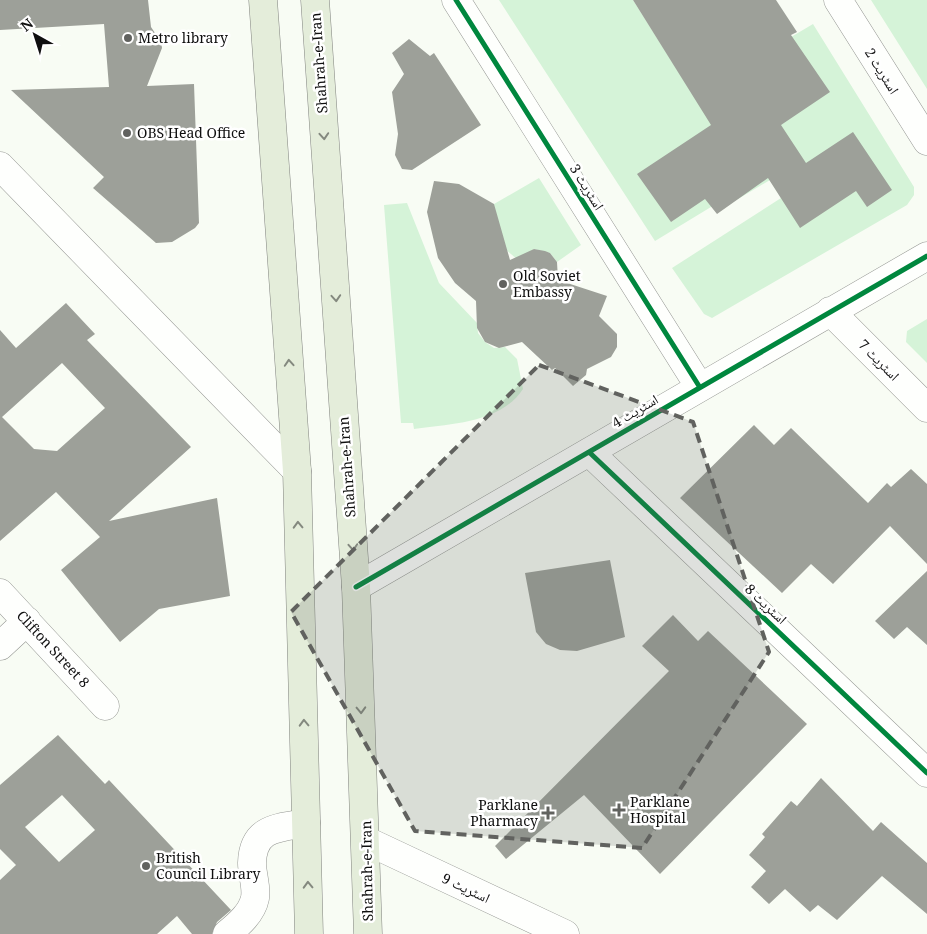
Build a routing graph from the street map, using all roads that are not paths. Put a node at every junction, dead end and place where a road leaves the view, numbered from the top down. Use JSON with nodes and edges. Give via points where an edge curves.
{"nodes":[{"id":1,"x":263,"y":0,"type":"edge"},
{"id":2,"x":315,"y":0,"type":"edge"},
{"id":3,"x":456,"y":0,"type":"edge"},
{"id":4,"x":838,"y":0,"type":"edge"},
{"id":5,"x":927,"y":141,"type":"edge"},
{"id":6,"x":0,"y":166,"type":"edge"},
{"id":7,"x":927,"y":256,"type":"edge"},
{"id":8,"x":830,"y":311,"type":"junction"},
{"id":9,"x":699,"y":386,"type":"junction"},
{"id":10,"x":927,"y":408,"type":"edge"},
{"id":11,"x":588,"y":452,"type":"junction"},
{"id":12,"x":297,"y":471,"type":"junction"},
{"id":13,"x":356,"y":587,"type":"junction"},
{"id":14,"x":0,"y":592,"type":"edge"},
{"id":15,"x":27,"y":622,"type":"junction"},
{"id":16,"x":0,"y":646,"type":"edge"},
{"id":17,"x":106,"y":706,"type":"dead end"},
{"id":18,"x":927,"y":773,"type":"edge"},
{"id":19,"x":306,"y":823,"type":"junction"},
{"id":20,"x":366,"y":842,"type":"junction"},
{"id":21,"x":228,"y":934,"type":"edge"},
{"id":22,"x":309,"y":934,"type":"edge"},
{"id":23,"x":368,"y":934,"type":"edge"},
{"id":24,"x":565,"y":934,"type":"edge"}],
"edges":[{"from":12,"to":1,"type":"main road","one_way":true},
{"from":2,"to":13,"type":"main road","name":"Shahrah-e-Iran","one_way":true},
{"from":3,"to":9,"type":"street","name":"اسٹریٹ 3"},
{"from":4,"to":5,"type":"street","name":"اسٹریٹ 2"},
{"from":6,"to":12,"type":"street"},
{"from":7,"to":8,"type":"street","name":"اسٹریٹ 4"},
{"from":8,"to":9,"type":"street","name":"اسٹریٹ 4"},
{"from":8,"to":10,"type":"street","name":"اسٹریٹ 7"},
{"from":9,"to":11,"type":"street","name":"اسٹریٹ 4"},
{"from":11,"to":13,"type":"street","name":"اسٹریٹ 4"},
{"from":11,"to":18,"type":"street","name":"اسٹریٹ 8"},
{"from":19,"to":12,"type":"main road","one_way":true},
{"from":13,"to":20,"type":"main road","name":"Shahrah-e-Iran","one_way":true},
{"from":14,"to":15,"type":"street","name":"Clifton Street 8"},
{"from":15,"to":16,"type":"street"},
{"from":15,"to":17,"type":"street","name":"Clifton Street 8"},
{"from":19,"to":21,"type":"street","via":[[274,828],[261,835],[255,843],[252,864],[255,898],[248,914]]},
{"from":22,"to":19,"type":"main road","one_way":true},
{"from":20,"to":23,"type":"main road","name":"Shahrah-e-Iran"},
{"from":20,"to":24,"type":"street","name":"اسٹریٹ 9"}]}
